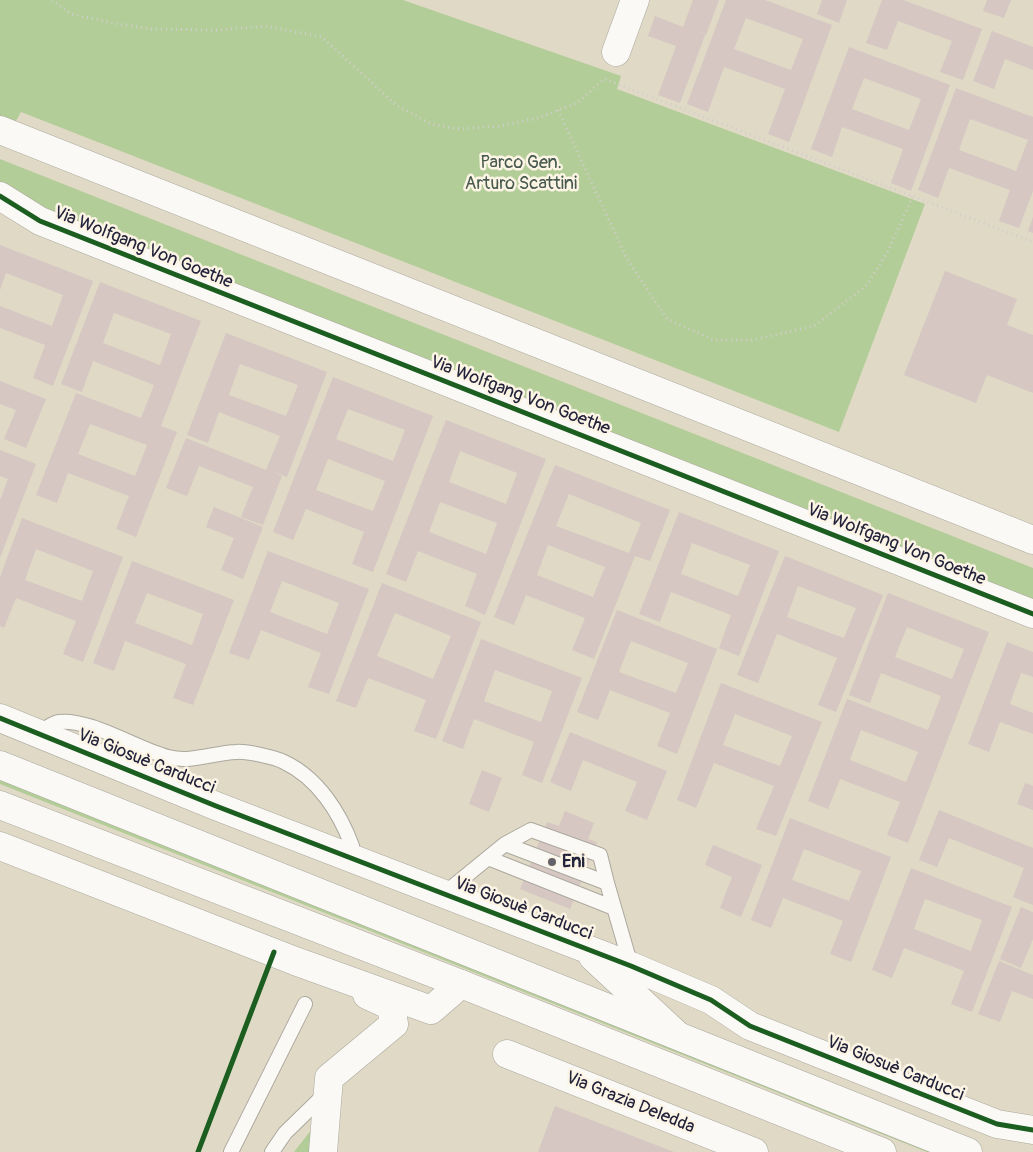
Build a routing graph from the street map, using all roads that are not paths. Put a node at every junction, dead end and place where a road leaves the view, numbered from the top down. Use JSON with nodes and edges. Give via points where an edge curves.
{"nodes":[{"id":1,"x":635,"y":0,"type":"edge"},
{"id":2,"x":616,"y":52,"type":"dead end"},
{"id":3,"x":0,"y":130,"type":"edge"},
{"id":4,"x":0,"y":196,"type":"edge"},
{"id":5,"x":1033,"y":540,"type":"edge"},
{"id":6,"x":1033,"y":614,"type":"edge"},
{"id":7,"x":0,"y":718,"type":"edge"},
{"id":8,"x":39,"y":732,"type":"junction"},
{"id":9,"x":0,"y":765,"type":"edge"},
{"id":10,"x":0,"y":805,"type":"edge"},
{"id":11,"x":505,"y":844,"type":"junction"},
{"id":12,"x":0,"y":846,"type":"edge"},
{"id":13,"x":352,"y":846,"type":"dead end"},
{"id":14,"x":488,"y":858,"type":"junction"},
{"id":15,"x":607,"y":883,"type":"junction"},
{"id":16,"x":445,"y":893,"type":"junction"},
{"id":17,"x":614,"y":908,"type":"junction"},
{"id":18,"x":581,"y":946,"type":"junction"},
{"id":19,"x":295,"y":961,"type":"junction"},
{"id":20,"x":632,"y":966,"type":"junction"},
{"id":21,"x":461,"y":984,"type":"junction"},
{"id":22,"x":305,"y":1004,"type":"dead end"},
{"id":23,"x":431,"y":1010,"type":"junction"},
{"id":24,"x":678,"y":1037,"type":"junction"},
{"id":25,"x":507,"y":1054,"type":"dead end"},
{"id":26,"x":328,"y":1090,"type":"junction"},
{"id":27,"x":1033,"y":1130,"type":"edge"},
{"id":28,"x":231,"y":1152,"type":"edge"},
{"id":29,"x":272,"y":1152,"type":"edge"},
{"id":30,"x":323,"y":1152,"type":"edge"},
{"id":31,"x":754,"y":1152,"type":"edge"},
{"id":32,"x":882,"y":1152,"type":"edge"},
{"id":33,"x":968,"y":1152,"type":"edge"}],
"edges":[{"from":1,"to":2,"type":"street"},
{"from":3,"to":5,"type":"street"},
{"from":4,"to":6,"type":"street","name":"Via Wolfgang Von Goethe","via":[[40,222]]},
{"from":7,"to":8,"type":"street","name":"Via Giosuè Carducci"},
{"from":8,"to":13,"type":"lane","name":"Via Giosuè Carducci","via":[[58,722],[84,725],[169,757],[196,758],[237,752],[284,761],[310,780],[330,802],[345,826]]},
{"from":8,"to":16,"type":"street","name":"Via Giosuè Carducci","via":[[216,806]]},
{"from":9,"to":24,"type":"street","name":"Via Giosuè Carducci"},
{"from":10,"to":21,"type":"street"},
{"from":11,"to":14,"type":"lane"},
{"from":11,"to":15,"type":"lane"},
{"from":11,"to":15,"type":"lane","via":[[531,830],[600,856]]},
{"from":12,"to":19,"type":"street"},
{"from":14,"to":16,"type":"lane"},
{"from":14,"to":17,"type":"lane"},
{"from":15,"to":17,"type":"lane"},
{"from":16,"to":18,"type":"street","name":"Via Giosuè Carducci"},
{"from":17,"to":20,"type":"lane"},
{"from":18,"to":20,"type":"street","name":"Via Giosuè Carducci"},
{"from":18,"to":24,"type":"street","name":"Via Giosuè Carducci"},
{"from":19,"to":23,"type":"street"},
{"from":19,"to":26,"type":"street","via":[[391,1006],[394,1024],[329,1078]]},
{"from":20,"to":27,"type":"street","name":"Via Giosuè Carducci","via":[[711,1000],[750,1026],[997,1124]]},
{"from":21,"to":23,"type":"street"},
{"from":21,"to":32,"type":"street"},
{"from":22,"to":28,"type":"lane"},
{"from":23,"to":26,"type":"street"},
{"from":24,"to":33,"type":"street","name":"Via Giosuè Carducci"},
{"from":25,"to":31,"type":"street","name":"Via Grazia Deledda"},
{"from":26,"to":29,"type":"lane"},
{"from":26,"to":30,"type":"street"}]}
